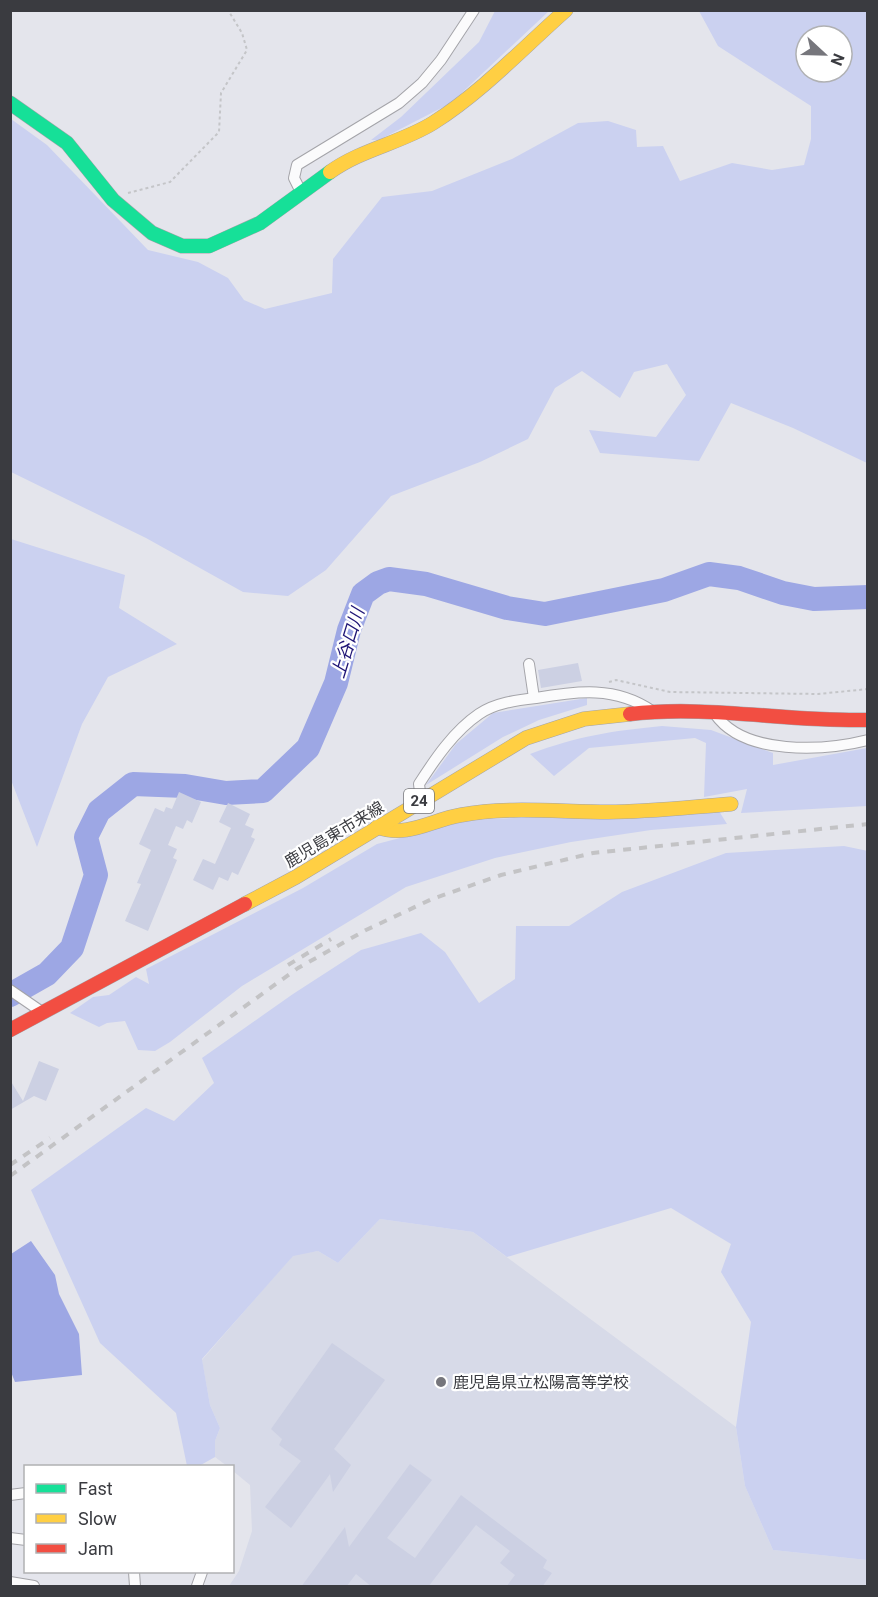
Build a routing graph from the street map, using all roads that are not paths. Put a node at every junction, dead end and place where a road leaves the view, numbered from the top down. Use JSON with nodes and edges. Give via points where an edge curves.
{"nodes":[{"id":1,"x":474,"y":10,"type":"edge"},
{"id":2,"x":566,"y":10,"type":"edge"},
{"id":3,"x":10,"y":103,"type":"edge"},
{"id":4,"x":302,"y":194,"type":"junction"},
{"id":5,"x":529,"y":664,"type":"dead end"},
{"id":6,"x":534,"y":698,"type":"junction"},
{"id":7,"x":654,"y":713,"type":"junction"},
{"id":8,"x":715,"y":714,"type":"junction"},
{"id":9,"x":867,"y":720,"type":"edge"},
{"id":10,"x":867,"y":740,"type":"edge"},
{"id":11,"x":421,"y":800,"type":"junction"},
{"id":12,"x":731,"y":804,"type":"dead end"},
{"id":13,"x":377,"y":827,"type":"junction"},
{"id":14,"x":10,"y":990,"type":"edge"},
{"id":15,"x":42,"y":1012,"type":"junction"},
{"id":16,"x":10,"y":1030,"type":"edge"},
{"id":17,"x":10,"y":1582,"type":"edge"},
{"id":18,"x":34,"y":1587,"type":"edge"}],
"edges":[{"from":1,"to":4,"type":"street","via":[[441,60],[399,104],[297,165],[294,178]]},
{"from":2,"to":4,"type":"street","via":[[466,99],[431,123],[350,160]]},
{"from":3,"to":4,"type":"street","via":[[67,143],[113,200],[152,233],[182,246],[209,246],[226,240],[260,223]]},
{"from":5,"to":6,"type":"street"},
{"from":6,"to":7,"type":"street","via":[[580,690],[628,698]]},
{"from":6,"to":11,"type":"street","via":[[494,706],[470,721],[423,778],[418,790]]},
{"from":7,"to":8,"type":"street","name":"鹿児島東市来線","number":"24"},
{"from":7,"to":11,"type":"street","name":"鹿児島東市来線","number":"24","via":[[584,719],[526,738]]},
{"from":8,"to":9,"type":"street","name":"鹿児島東市来線","number":"24"},
{"from":8,"to":10,"type":"street","via":[[731,730],[782,746],[834,748]]},
{"from":11,"to":13,"type":"street","name":"鹿児島東市来線","number":"24"},
{"from":12,"to":13,"type":"street","via":[[625,812],[520,810],[463,814],[403,832]]},
{"from":13,"to":15,"type":"street","name":"鹿児島東市来線","number":"24","via":[[296,877]]},
{"from":14,"to":15,"type":"street"},
{"from":15,"to":16,"type":"street","name":"鹿児島東市来線","number":"24"},
{"from":17,"to":18,"type":"street"}]}
